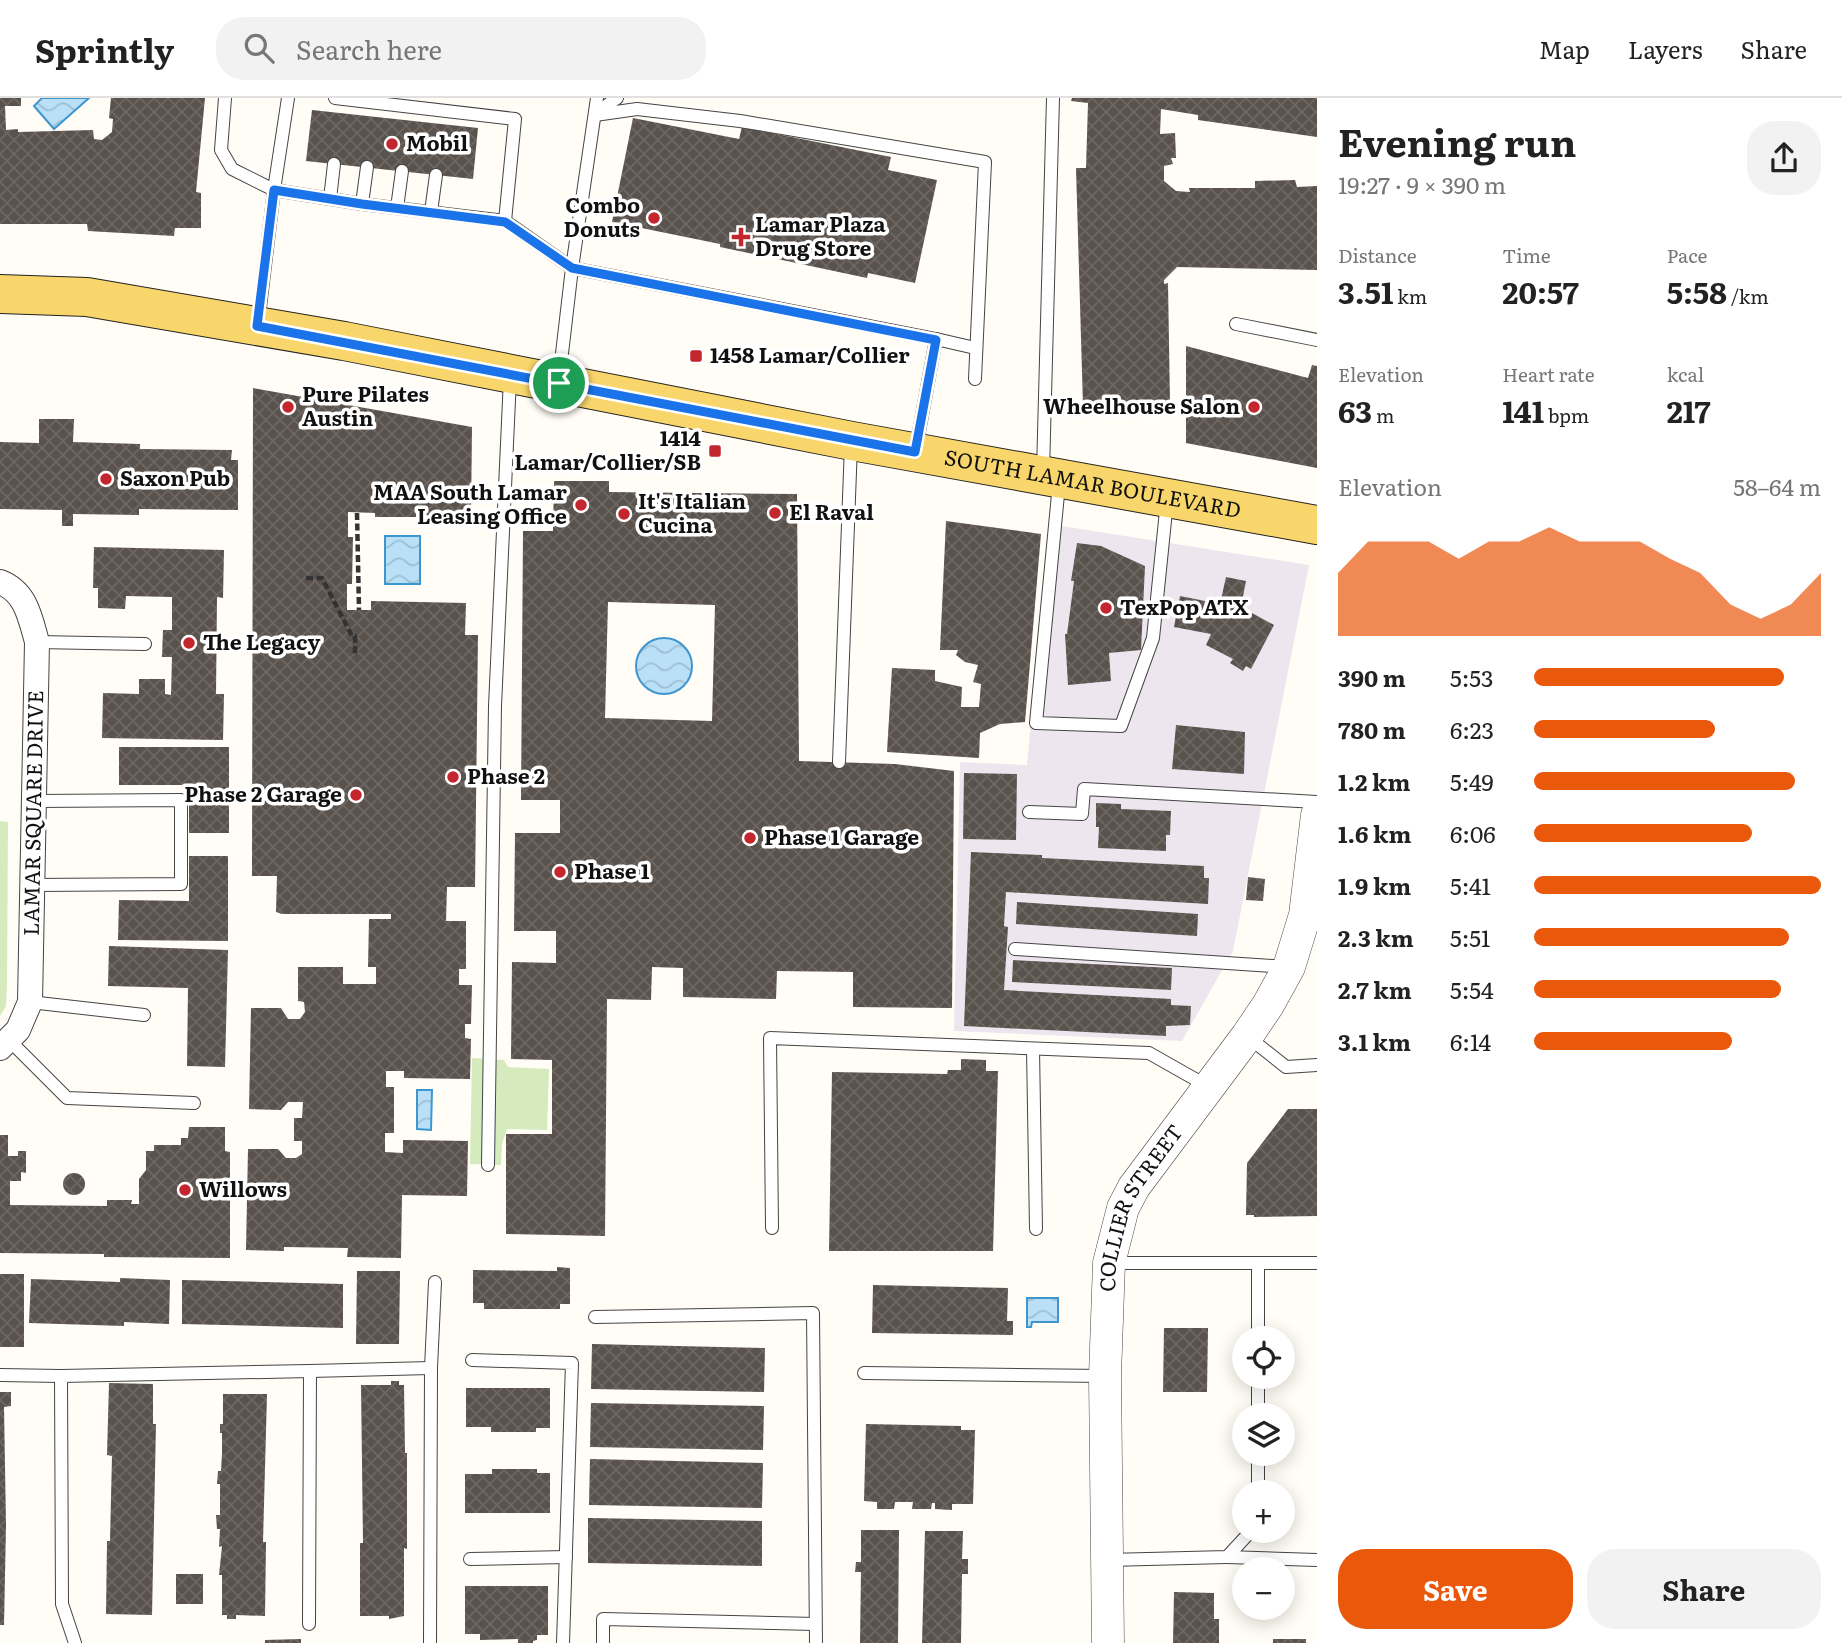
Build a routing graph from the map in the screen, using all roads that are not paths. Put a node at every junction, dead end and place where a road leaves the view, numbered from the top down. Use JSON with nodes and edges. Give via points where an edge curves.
{"nodes":[{"id":1,"x":225,"y":98,"type":"edge"},
{"id":2,"x":288,"y":98,"type":"edge"},
{"id":3,"x":335,"y":98,"type":"edge"},
{"id":4,"x":597,"y":98,"type":"edge"},
{"id":5,"x":617,"y":98,"type":"edge"},
{"id":6,"x":1053,"y":98,"type":"edge"},
{"id":7,"x":343,"y":99,"type":"edge"},
{"id":8,"x":376,"y":103,"type":"junction"},
{"id":9,"x":341,"y":113,"type":"dead end"},
{"id":10,"x":595,"y":115,"type":"junction"},
{"id":11,"x":373,"y":117,"type":"dead end"},
{"id":12,"x":334,"y":164,"type":"dead end"},
{"id":13,"x":367,"y":167,"type":"dead end"},
{"id":14,"x":401,"y":171,"type":"dead end"},
{"id":15,"x":436,"y":175,"type":"dead end"},
{"id":16,"x":274,"y":190,"type":"junction"},
{"id":17,"x":330,"y":199,"type":"junction"},
{"id":18,"x":362,"y":204,"type":"junction"},
{"id":19,"x":397,"y":208,"type":"junction"},
{"id":20,"x":431,"y":212,"type":"junction"},
{"id":21,"x":505,"y":222,"type":"junction"},
{"id":22,"x":572,"y":268,"type":"junction"},
{"id":23,"x":0,"y":294,"type":"edge"},
{"id":24,"x":1236,"y":324,"type":"dead end"},
{"id":25,"x":257,"y":326,"type":"junction"},
{"id":26,"x":936,"y":340,"type":"junction"},
{"id":27,"x":1317,"y":340,"type":"edge"},
{"id":28,"x":975,"y":348,"type":"junction"},
{"id":29,"x":510,"y":374,"type":"junction"},
{"id":30,"x":975,"y":379,"type":"dead end"},
{"id":31,"x":559,"y":383,"type":"junction"},
{"id":32,"x":852,"y":441,"type":"junction"},
{"id":33,"x":915,"y":452,"type":"junction"},
{"id":34,"x":1052,"y":477,"type":"junction"},
{"id":35,"x":1167,"y":498,"type":"junction"},
{"id":36,"x":1317,"y":525,"type":"edge"},
{"id":37,"x":0,"y":582,"type":"edge"},
{"id":38,"x":37,"y":642,"type":"junction"},
{"id":39,"x":145,"y":643,"type":"dead end"},
{"id":40,"x":839,"y":762,"type":"dead end"},
{"id":41,"x":34,"y":801,"type":"junction"},
{"id":42,"x":1317,"y":802,"type":"edge"},
{"id":43,"x":1029,"y":812,"type":"dead end"},
{"id":44,"x":1317,"y":815,"type":"edge"},
{"id":45,"x":32,"y":885,"type":"junction"},
{"id":46,"x":1014,"y":949,"type":"dead end"},
{"id":47,"x":1289,"y":967,"type":"junction"},
{"id":48,"x":30,"y":1002,"type":"junction"},
{"id":49,"x":144,"y":1015,"type":"dead end"},
{"id":50,"x":1247,"y":1036,"type":"junction"},
{"id":51,"x":4,"y":1044,"type":"edge"},
{"id":52,"x":1034,"y":1049,"type":"junction"},
{"id":53,"x":1317,"y":1065,"type":"edge"},
{"id":54,"x":1209,"y":1087,"type":"junction"},
{"id":55,"x":194,"y":1103,"type":"dead end"},
{"id":56,"x":488,"y":1165,"type":"dead end"},
{"id":57,"x":772,"y":1228,"type":"dead end"},
{"id":58,"x":1036,"y":1229,"type":"dead end"},
{"id":59,"x":1109,"y":1263,"type":"junction"},
{"id":60,"x":1258,"y":1263,"type":"junction"},
{"id":61,"x":1317,"y":1264,"type":"edge"},
{"id":62,"x":435,"y":1282,"type":"dead end"},
{"id":63,"x":596,"y":1317,"type":"dead end"},
{"id":64,"x":1258,"y":1326,"type":"edge"},
{"id":65,"x":472,"y":1360,"type":"dead end"},
{"id":66,"x":432,"y":1368,"type":"junction"},
{"id":67,"x":310,"y":1371,"type":"junction"},
{"id":68,"x":864,"y":1373,"type":"dead end"},
{"id":69,"x":0,"y":1375,"type":"edge"},
{"id":70,"x":61,"y":1376,"type":"junction"},
{"id":71,"x":1105,"y":1376,"type":"junction"},
{"id":72,"x":1240,"y":1543,"type":"edge"},
{"id":73,"x":566,"y":1557,"type":"junction"},
{"id":74,"x":1227,"y":1557,"type":"junction"},
{"id":75,"x":470,"y":1559,"type":"dead end"},
{"id":76,"x":1107,"y":1560,"type":"junction"},
{"id":77,"x":1317,"y":1560,"type":"edge"},
{"id":78,"x":309,"y":1624,"type":"dead end"},
{"id":79,"x":815,"y":1624,"type":"junction"},
{"id":80,"x":75,"y":1643,"type":"edge"},
{"id":81,"x":430,"y":1643,"type":"edge"},
{"id":82,"x":563,"y":1643,"type":"edge"},
{"id":83,"x":603,"y":1643,"type":"edge"},
{"id":84,"x":816,"y":1643,"type":"edge"},
{"id":85,"x":1108,"y":1643,"type":"edge"}],
"edges":[{"from":1,"to":16,"type":"lane","via":[[221,150],[232,169]]},
{"from":2,"to":16,"type":"lane"},
{"from":3,"to":7,"type":"lane"},
{"from":4,"to":10,"type":"lane"},
{"from":5,"to":10,"type":"lane"},
{"from":6,"to":34,"type":"lane"},
{"from":7,"to":8,"type":"lane"},
{"from":7,"to":9,"type":"lane"},
{"from":8,"to":11,"type":"lane"},
{"from":8,"to":21,"type":"lane","via":[[411,114],[515,119]]},
{"from":10,"to":22,"type":"lane"},
{"from":10,"to":28,"type":"lane","via":[[637,109],[714,118],[985,162]]},
{"from":12,"to":17,"type":"lane"},
{"from":13,"to":18,"type":"lane"},
{"from":14,"to":19,"type":"lane"},
{"from":15,"to":20,"type":"lane"},
{"from":16,"to":17,"type":"lane"},
{"from":16,"to":25,"type":"lane"},
{"from":17,"to":18,"type":"lane"},
{"from":18,"to":19,"type":"lane"},
{"from":19,"to":20,"type":"lane"},
{"from":20,"to":21,"type":"lane"},
{"from":21,"to":22,"type":"lane"},
{"from":22,"to":26,"type":"lane"},
{"from":22,"to":31,"type":"lane"},
{"from":23,"to":25,"type":"main road","name":"SOUTH LAMAR BOULEVARD","via":[[87,297]]},
{"from":24,"to":27,"type":"lane"},
{"from":25,"to":29,"type":"main road","name":"SOUTH LAMAR BOULEVARD"},
{"from":26,"to":28,"type":"lane"},
{"from":26,"to":33,"type":"lane"},
{"from":28,"to":30,"type":"lane"},
{"from":29,"to":31,"type":"main road","name":"SOUTH LAMAR BOULEVARD"},
{"from":29,"to":56,"type":"lane","via":[[495,706]]},
{"from":31,"to":32,"type":"main road","name":"SOUTH LAMAR BOULEVARD"},
{"from":32,"to":33,"type":"main road","name":"SOUTH LAMAR BOULEVARD"},
{"from":32,"to":40,"type":"lane"},
{"from":33,"to":34,"type":"main road","name":"SOUTH LAMAR BOULEVARD"},
{"from":34,"to":35,"type":"main road","name":"SOUTH LAMAR BOULEVARD"},
{"from":34,"to":35,"type":"lane","via":[[1036,723],[1121,726],[1153,638]]},
{"from":35,"to":36,"type":"main road","name":"SOUTH LAMAR BOULEVARD"},
{"from":37,"to":38,"type":"street","name":"LAMAR SQUARE DRIVE","via":[[11,586],[27,605]]},
{"from":38,"to":39,"type":"lane"},
{"from":38,"to":41,"type":"street","name":"LAMAR SQUARE DRIVE"},
{"from":41,"to":45,"type":"street","name":"LAMAR SQUARE DRIVE"},
{"from":41,"to":45,"type":"lane","via":[[181,800],[181,884]]},
{"from":42,"to":43,"type":"lane","via":[[1084,789],[1082,814]]},
{"from":44,"to":47,"type":"street","name":"COLLIER STREET","via":[[1305,915]]},
{"from":45,"to":48,"type":"street","name":"LAMAR SQUARE DRIVE"},
{"from":46,"to":47,"type":"lane"},
{"from":47,"to":50,"type":"street","name":"COLLIER STREET"},
{"from":48,"to":49,"type":"lane"},
{"from":48,"to":51,"type":"street","name":"LAMAR SQUARE DRIVE","via":[[18,1030]]},
{"from":50,"to":53,"type":"lane","via":[[1286,1067]]},
{"from":50,"to":54,"type":"street","name":"COLLIER STREET"},
{"from":51,"to":55,"type":"lane","via":[[67,1098]]},
{"from":52,"to":54,"type":"lane","via":[[1149,1053]]},
{"from":52,"to":57,"type":"lane","via":[[770,1038]]},
{"from":52,"to":58,"type":"lane"},
{"from":54,"to":59,"type":"street","name":"COLLIER STREET","via":[[1134,1187],[1123,1208]]},
{"from":59,"to":60,"type":"lane"},
{"from":59,"to":71,"type":"street","name":"COLLIER STREET"},
{"from":60,"to":61,"type":"lane"},
{"from":60,"to":64,"type":"lane"},
{"from":62,"to":66,"type":"lane"},
{"from":63,"to":79,"type":"lane","via":[[813,1313]]},
{"from":65,"to":73,"type":"lane","via":[[572,1363]]},
{"from":66,"to":67,"type":"lane"},
{"from":66,"to":81,"type":"lane"},
{"from":67,"to":70,"type":"lane"},
{"from":67,"to":78,"type":"lane"},
{"from":68,"to":71,"type":"lane"},
{"from":69,"to":70,"type":"lane"},
{"from":70,"to":80,"type":"lane","via":[[62,1604]]},
{"from":71,"to":76,"type":"street","name":"COLLIER STREET"},
{"from":72,"to":74,"type":"lane"},
{"from":73,"to":75,"type":"lane"},
{"from":73,"to":82,"type":"lane"},
{"from":74,"to":76,"type":"lane"},
{"from":74,"to":77,"type":"lane"},
{"from":76,"to":85,"type":"street","name":"COLLIER STREET"},
{"from":79,"to":83,"type":"lane","via":[[603,1619]]},
{"from":79,"to":84,"type":"lane"}]}
